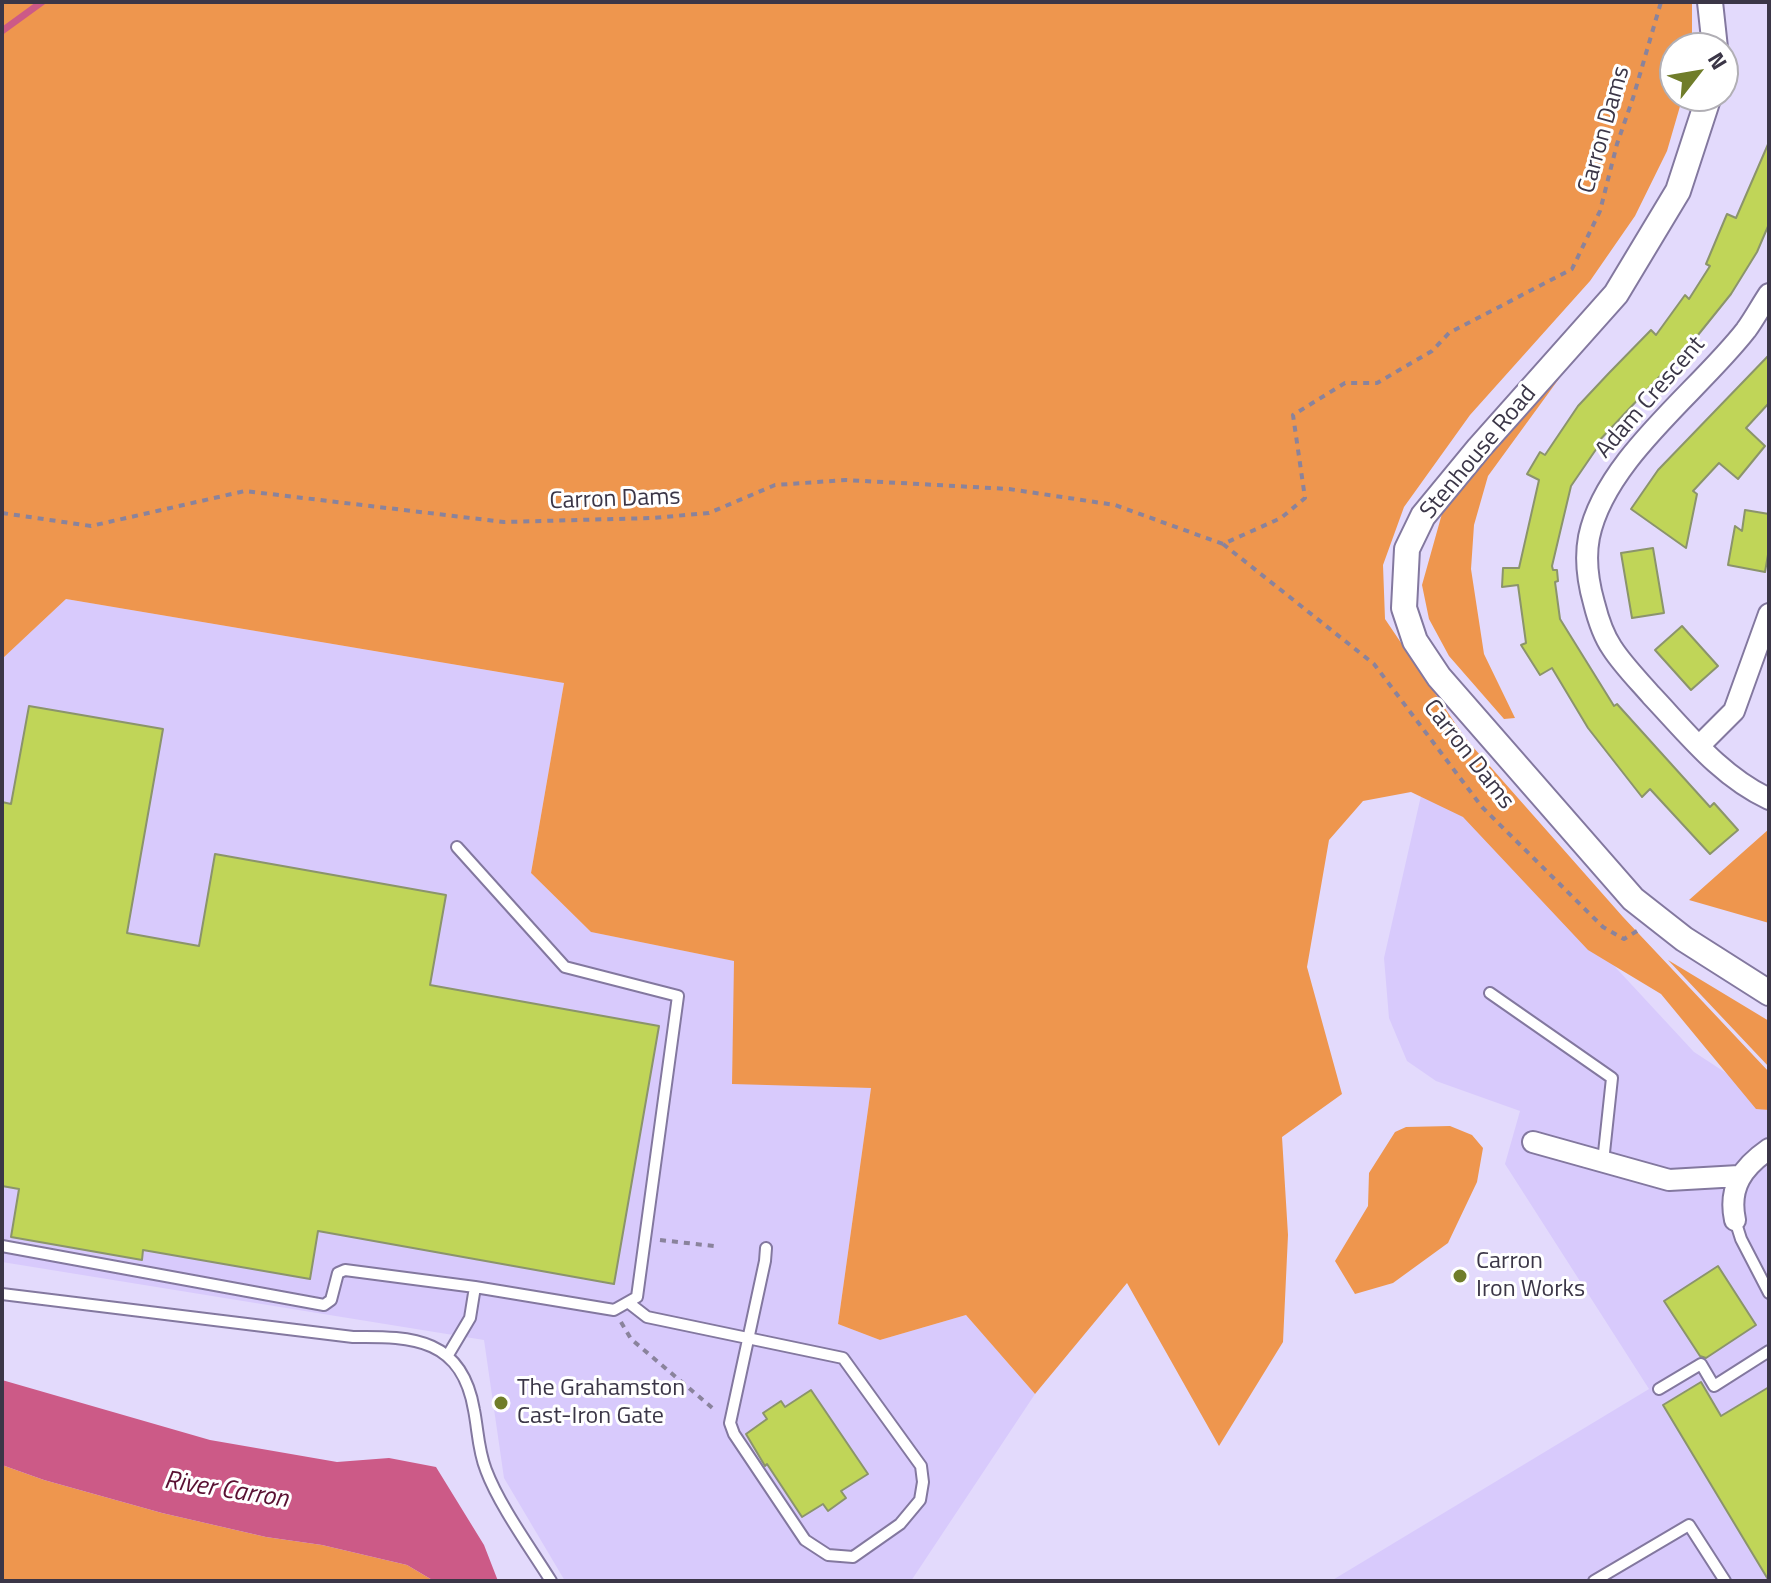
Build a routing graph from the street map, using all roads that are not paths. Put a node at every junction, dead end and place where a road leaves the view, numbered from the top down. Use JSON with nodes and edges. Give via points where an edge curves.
{"nodes":[{"id":1,"x":1710,"y":2,"type":"edge"},
{"id":2,"x":1713,"y":32,"type":"edge"},
{"id":3,"x":1704,"y":112,"type":"edge"},
{"id":4,"x":1769,"y":294,"type":"edge"},
{"id":5,"x":1769,"y":614,"type":"edge"},
{"id":6,"x":1699,"y":746,"type":"junction"},
{"id":7,"x":1769,"y":799,"type":"edge"},
{"id":8,"x":457,"y":847,"type":"dead end"},
{"id":9,"x":1767,"y":987,"type":"edge"},
{"id":10,"x":1490,"y":993,"type":"dead end"},
{"id":11,"x":1533,"y":1142,"type":"dead end"},
{"id":12,"x":1769,"y":1149,"type":"edge"},
{"id":13,"x":1603,"y":1162,"type":"junction"},
{"id":14,"x":1739,"y":1176,"type":"junction"},
{"id":15,"x":1735,"y":1220,"type":"joint"},
{"id":16,"x":2,"y":1246,"type":"edge"},
{"id":17,"x":766,"y":1248,"type":"dead end"},
{"id":18,"x":1767,"y":1285,"type":"edge"},
{"id":19,"x":475,"y":1287,"type":"junction"},
{"id":20,"x":2,"y":1294,"type":"edge"},
{"id":21,"x":629,"y":1303,"type":"junction"},
{"id":22,"x":749,"y":1339,"type":"junction"},
{"id":23,"x":1769,"y":1351,"type":"edge"},
{"id":24,"x":448,"y":1355,"type":"junction"},
{"id":25,"x":1659,"y":1389,"type":"dead end"},
{"id":26,"x":551,"y":1581,"type":"edge"},
{"id":27,"x":1594,"y":1581,"type":"edge"},
{"id":28,"x":1725,"y":1581,"type":"edge"}],
"edges":[{"from":1,"to":2,"type":"street"},
{"from":3,"to":9,"type":"street","name":"Stenhouse Road","via":[[1678,191],[1616,294],[1423,516],[1407,549],[1404,608],[1415,641],[1439,677],[1633,899],[1684,939]]},
{"from":4,"to":6,"type":"street","name":"Adam Crescent","via":[[1745,330],[1631,457],[1611,484],[1589,537],[1591,592],[1610,646]]},
{"from":5,"to":6,"type":"street","via":[[1734,711]]},
{"from":6,"to":7,"type":"street","name":"Adam Crescent","via":[[1732,777]]},
{"from":8,"to":21,"type":"lane","via":[[565,967],[678,996],[637,1297]]},
{"from":10,"to":13,"type":"lane","via":[[1612,1078]]},
{"from":11,"to":13,"type":"street"},
{"from":12,"to":14,"type":"street"},
{"from":13,"to":14,"type":"street","via":[[1669,1180]]},
{"from":14,"to":15,"type":"street"},
{"from":15,"to":18,"type":"lane"},
{"from":16,"to":19,"type":"lane","via":[[324,1305],[331,1300],[338,1273],[345,1270]]},
{"from":17,"to":22,"type":"lane"},
{"from":19,"to":21,"type":"lane","via":[[614,1310]]},
{"from":19,"to":24,"type":"lane","via":[[470,1318]]},
{"from":20,"to":24,"type":"lane","via":[[353,1337],[390,1337],[425,1343]]},
{"from":21,"to":22,"type":"lane","via":[[647,1317]]},
{"from":22,"to":22,"type":"lane","via":[[843,1358],[921,1466],[920,1500],[900,1524],[853,1557],[828,1555],[805,1540],[734,1434],[730,1423]]},
{"from":23,"to":25,"type":"lane","via":[[1714,1386],[1701,1364]]},
{"from":24,"to":26,"type":"lane","via":[[467,1378],[486,1472]]},
{"from":27,"to":28,"type":"lane","via":[[1689,1525]]}]}
